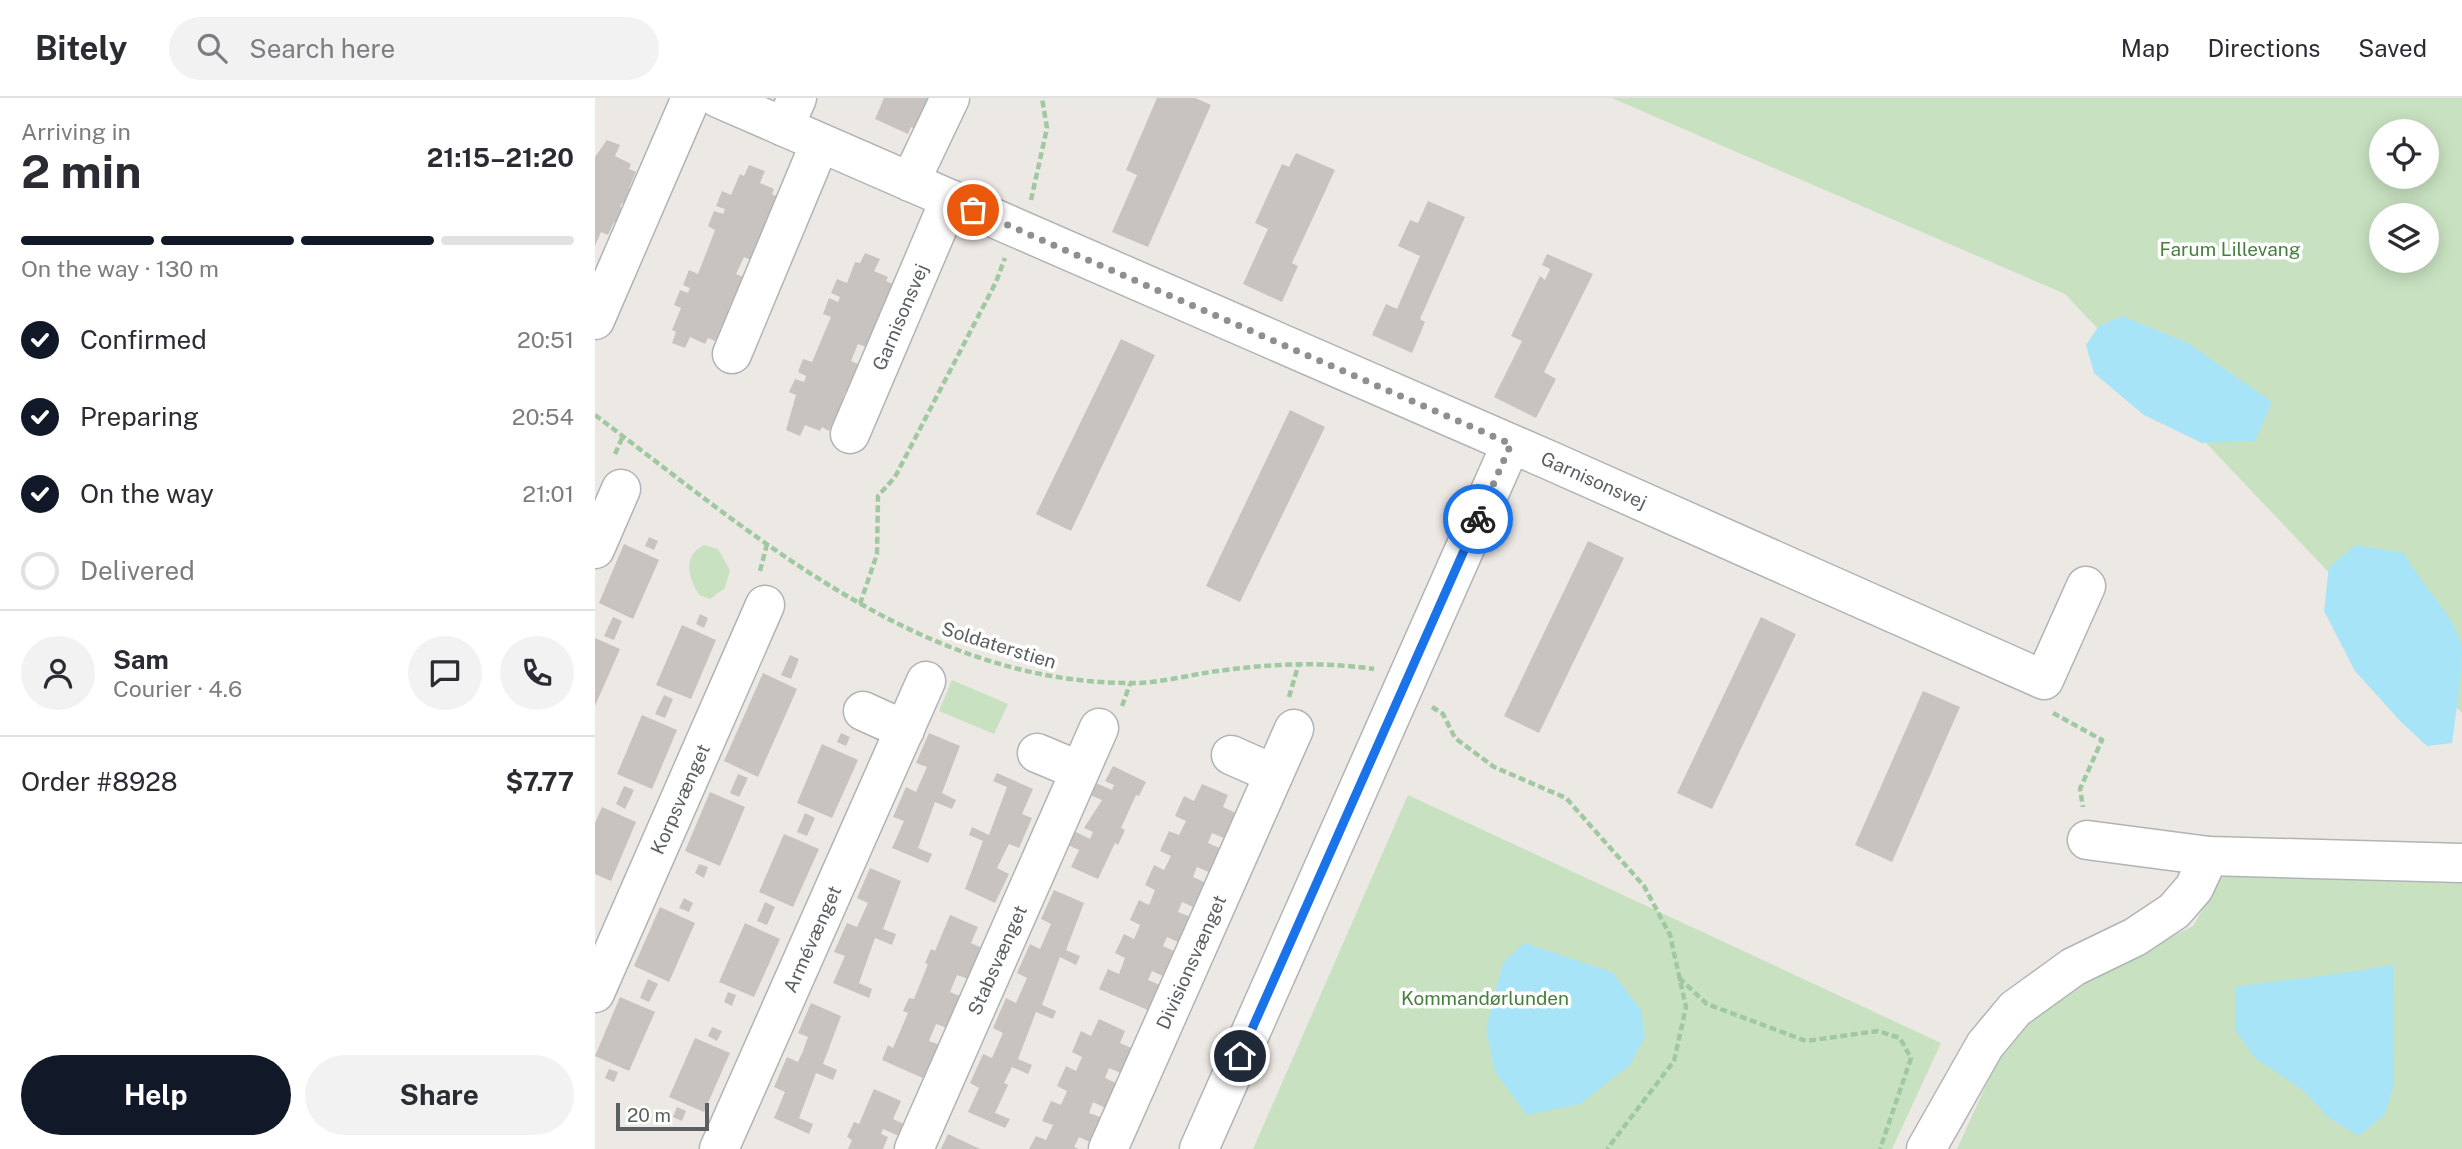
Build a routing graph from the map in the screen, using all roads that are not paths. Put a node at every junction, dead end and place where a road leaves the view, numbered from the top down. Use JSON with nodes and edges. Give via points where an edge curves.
{"nodes":[{"id":1,"x":691,"y":98,"type":"edge"},
{"id":2,"x":718,"y":98,"type":"edge"},
{"id":3,"x":950,"y":98,"type":"edge"},
{"id":4,"x":791,"y":113,"type":"edge"},
{"id":5,"x":820,"y":143,"type":"junction"},
{"id":6,"x":910,"y":182,"type":"junction"},
{"id":7,"x":950,"y":200,"type":"junction"},
{"id":8,"x":595,"y":320,"type":"edge"},
{"id":9,"x":732,"y":354,"type":"dead end"},
{"id":10,"x":850,"y":434,"type":"dead end"},
{"id":11,"x":1511,"y":444,"type":"junction"},
{"id":12,"x":621,"y":489,"type":"edge"},
{"id":13,"x":595,"y":549,"type":"edge"},
{"id":14,"x":2086,"y":586,"type":"dead end"},
{"id":15,"x":764,"y":605,"type":"dead end"},
{"id":16,"x":926,"y":681,"type":"dead end"},
{"id":17,"x":863,"y":711,"type":"dead end"},
{"id":18,"x":1099,"y":728,"type":"dead end"},
{"id":19,"x":1294,"y":729,"type":"dead end"},
{"id":20,"x":905,"y":730,"type":"junction"},
{"id":21,"x":1037,"y":753,"type":"dead end"},
{"id":22,"x":1231,"y":755,"type":"dead end"},
{"id":23,"x":1080,"y":771,"type":"junction"},
{"id":24,"x":1274,"y":774,"type":"junction"},
{"id":25,"x":2087,"y":840,"type":"road end"},
{"id":26,"x":2209,"y":856,"type":"junction"},
{"id":27,"x":2462,"y":863,"type":"edge"},
{"id":28,"x":595,"y":993,"type":"edge"},
{"id":29,"x":719,"y":1149,"type":"edge"},
{"id":30,"x":914,"y":1149,"type":"edge"},
{"id":31,"x":1108,"y":1149,"type":"edge"},
{"id":32,"x":1199,"y":1149,"type":"edge"},
{"id":33,"x":1926,"y":1149,"type":"edge"}],
"edges":[{"from":1,"to":8,"type":"street"},
{"from":2,"to":4,"type":"street","name":"Garnisonsvej"},
{"from":3,"to":6,"type":"street"},
{"from":4,"to":5,"type":"street","name":"Garnisonsvej"},
{"from":5,"to":6,"type":"street","name":"Garnisonsvej"},
{"from":5,"to":9,"type":"street"},
{"from":6,"to":7,"type":"street","name":"Garnisonsvej"},
{"from":7,"to":10,"type":"street","name":"Garnisonsvej"},
{"from":7,"to":11,"type":"street","name":"Garnisonsvej"},
{"from":11,"to":14,"type":"street","name":"Garnisonsvej","via":[[2044,680]]},
{"from":11,"to":32,"type":"street"},
{"from":12,"to":13,"type":"street"},
{"from":15,"to":28,"type":"street","name":"Korpsvænget"},
{"from":16,"to":20,"type":"street","name":"Armévænget"},
{"from":17,"to":20,"type":"street"},
{"from":18,"to":23,"type":"street","name":"Stabsvænget"},
{"from":19,"to":24,"type":"street","name":"Divisionsvænget"},
{"from":20,"to":29,"type":"street","name":"Armévænget"},
{"from":21,"to":23,"type":"street"},
{"from":22,"to":24,"type":"street"},
{"from":23,"to":30,"type":"street","name":"Stabsvænget"},
{"from":24,"to":31,"type":"street","name":"Divisionsvænget"},
{"from":25,"to":26,"type":"street"},
{"from":26,"to":27,"type":"street"},
{"from":26,"to":33,"type":"street","via":[[2194,888],[2174,911],[2135,937],[2073,967],[2015,1009],[1985,1045]]}]}
